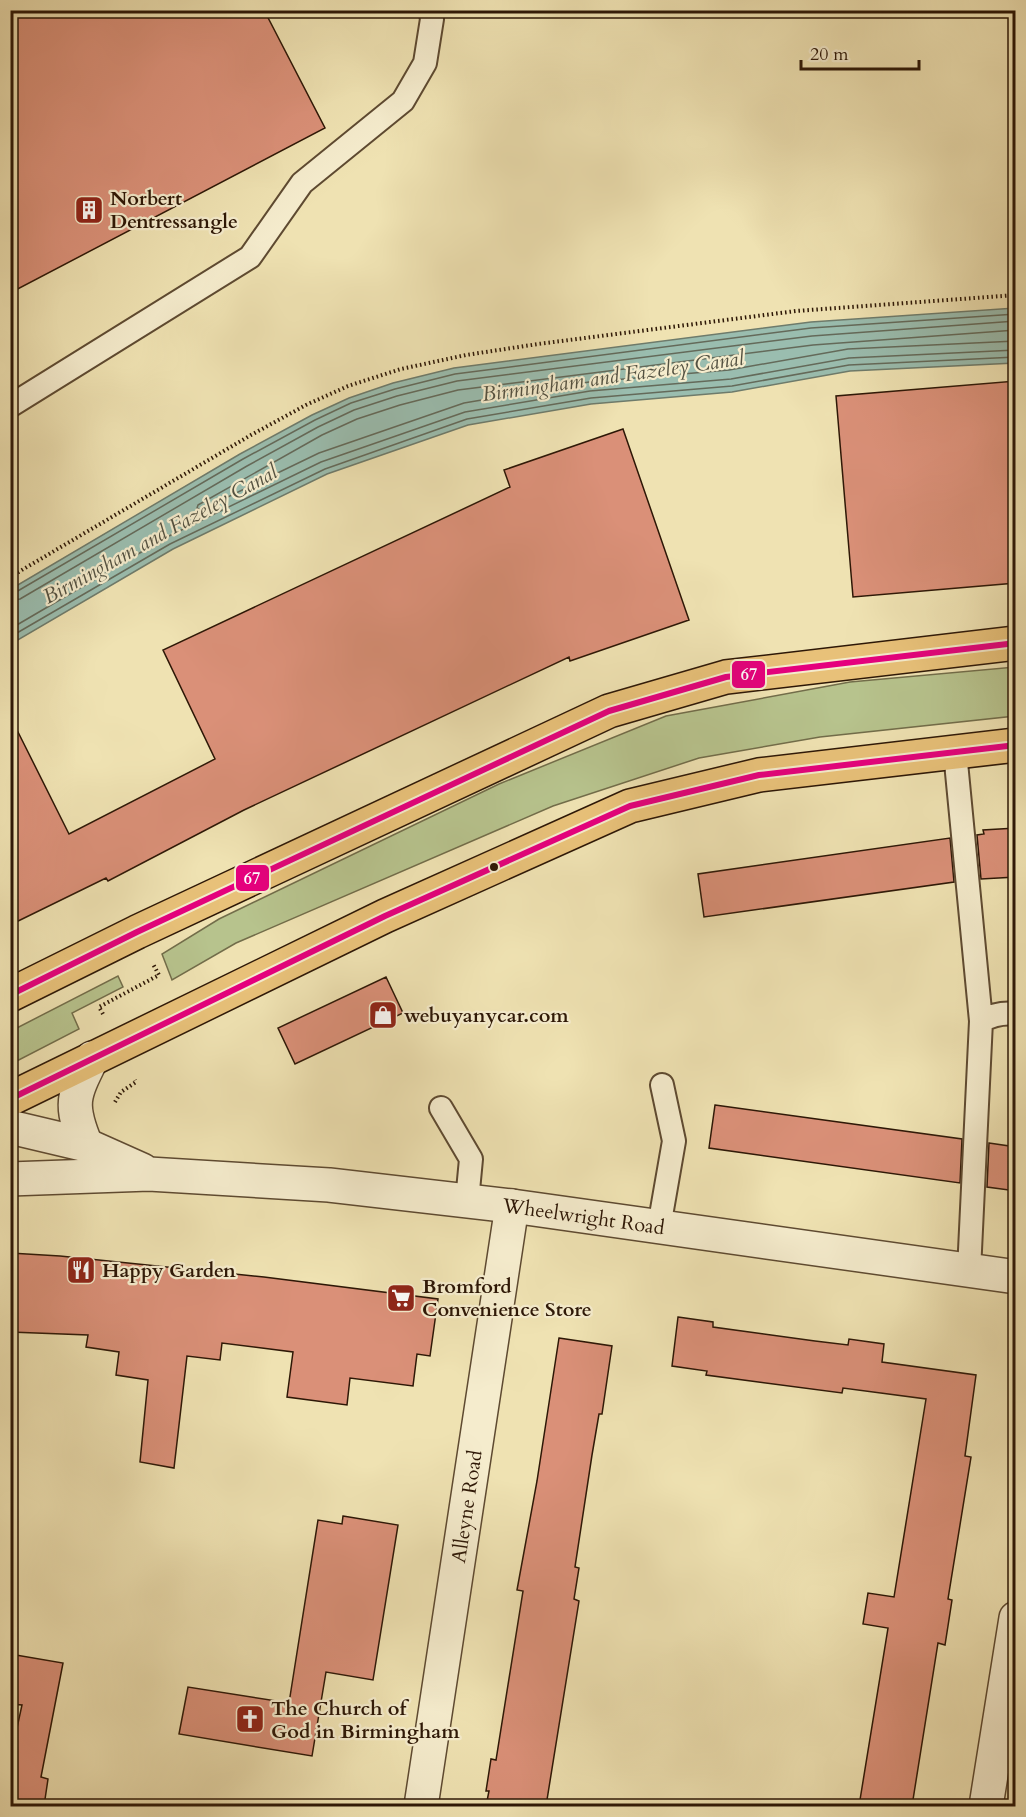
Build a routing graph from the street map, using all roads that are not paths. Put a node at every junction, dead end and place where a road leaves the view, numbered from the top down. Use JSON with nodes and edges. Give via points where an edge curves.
{"nodes":[{"id":1,"x":430,"y":10,"type":"edge"},
{"id":2,"x":10,"y":406,"type":"edge"},
{"id":3,"x":1016,"y":643,"type":"edge"},
{"id":4,"x":1016,"y":745,"type":"edge"},
{"id":5,"x":955,"y":752,"type":"junction"},
{"id":6,"x":10,"y":994,"type":"edge"},
{"id":7,"x":1016,"y":1014,"type":"edge"},
{"id":8,"x":981,"y":1021,"type":"junction"},
{"id":9,"x":92,"y":1058,"type":"junction"},
{"id":10,"x":662,"y":1085,"type":"dead end"},
{"id":11,"x":10,"y":1099,"type":"edge"},
{"id":12,"x":441,"y":1108,"type":"dead end"},
{"id":13,"x":10,"y":1128,"type":"edge"},
{"id":14,"x":86,"y":1145,"type":"junction"},
{"id":15,"x":149,"y":1174,"type":"junction"},
{"id":16,"x":10,"y":1179,"type":"edge"},
{"id":17,"x":467,"y":1201,"type":"junction"},
{"id":18,"x":512,"y":1206,"type":"junction"},
{"id":19,"x":659,"y":1227,"type":"junction"},
{"id":20,"x":969,"y":1271,"type":"junction"},
{"id":21,"x":1016,"y":1277,"type":"edge"},
{"id":22,"x":1016,"y":1618,"type":"edge"},
{"id":23,"x":421,"y":1806,"type":"edge"},
{"id":24,"x":986,"y":1806,"type":"edge"}],
"edges":[{"from":1,"to":2,"type":"lane","via":[[425,63],[403,101],[302,183],[250,256]]},
{"from":3,"to":6,"type":"highway","via":[[726,677],[609,711]]},
{"from":4,"to":5,"type":"highway"},
{"from":5,"to":8,"type":"lane"},
{"from":5,"to":9,"type":"highway","via":[[759,775],[630,806],[385,916]]},
{"from":7,"to":8,"type":"lane","via":[[1008,1012]]},
{"from":8,"to":20,"type":"lane"},
{"from":9,"to":11,"type":"highway"},
{"from":9,"to":14,"type":"street","via":[[76,1090],[75,1120]]},
{"from":10,"to":19,"type":"lane","via":[[674,1141]]},
{"from":12,"to":17,"type":"lane","via":[[471,1159]]},
{"from":13,"to":14,"type":"street","name":"Wheelwright Road"},
{"from":14,"to":15,"type":"street","name":"Wheelwright Road"},
{"from":15,"to":16,"type":"street","name":"Wheelwright Road"},
{"from":15,"to":17,"type":"street","name":"Wheelwright Road","via":[[329,1185]]},
{"from":17,"to":18,"type":"street","name":"Wheelwright Road"},
{"from":18,"to":19,"type":"street","name":"Wheelwright Road"},
{"from":18,"to":23,"type":"street","name":"Alleyne Road"},
{"from":19,"to":20,"type":"street","name":"Wheelwright Road"},
{"from":20,"to":21,"type":"street","name":"Wheelwright Road"},
{"from":22,"to":24,"type":"street"}]}
